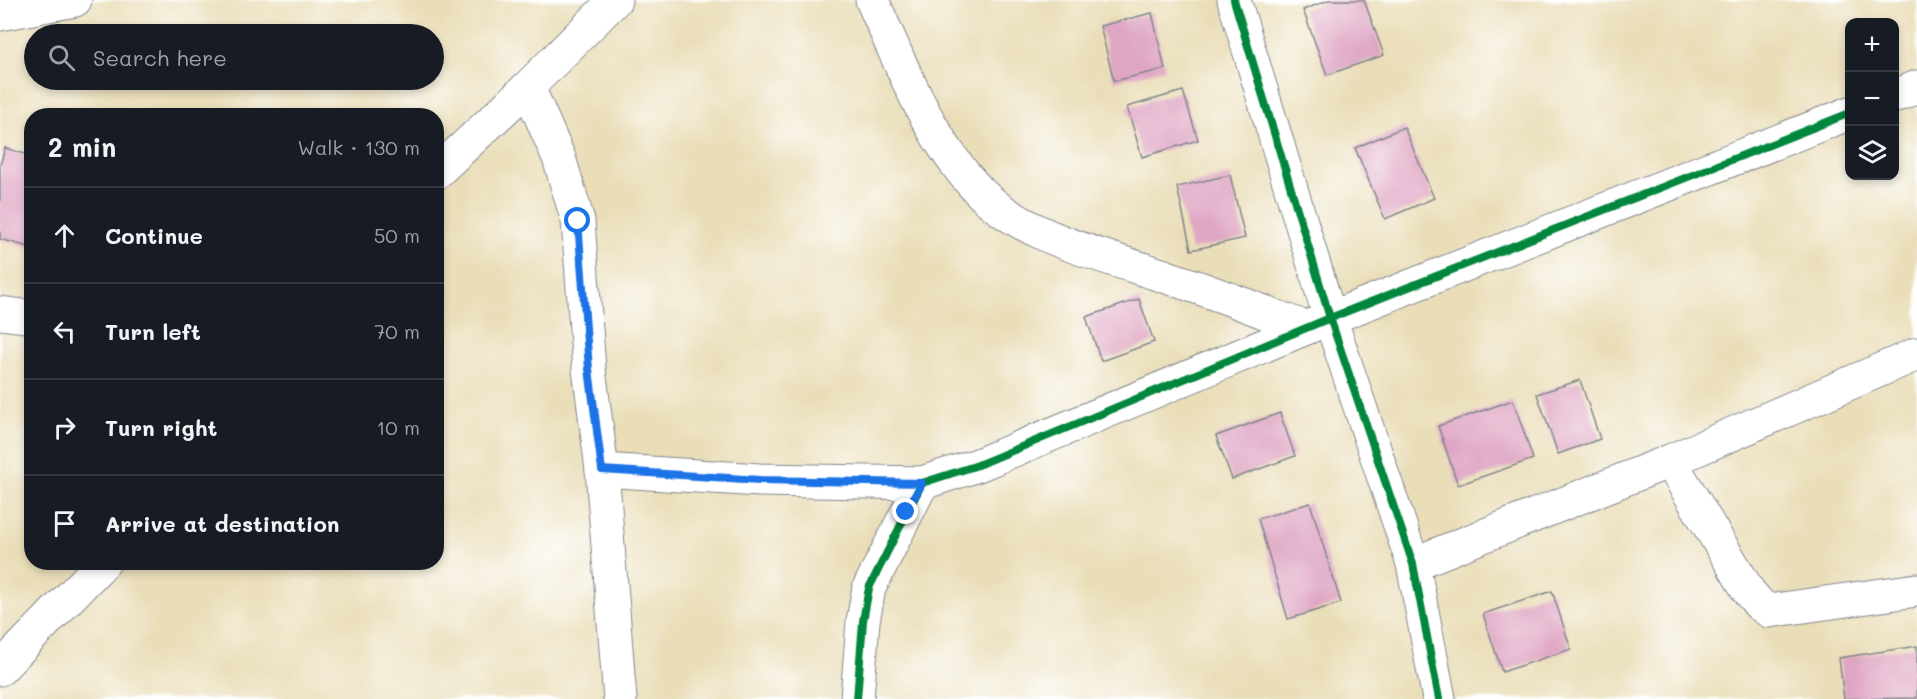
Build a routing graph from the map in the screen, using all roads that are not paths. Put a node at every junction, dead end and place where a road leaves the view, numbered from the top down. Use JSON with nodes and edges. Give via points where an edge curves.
{"nodes":[{"id":1,"x":75,"y":0,"type":"edge"},
{"id":2,"x":615,"y":0,"type":"edge"},
{"id":3,"x":872,"y":0,"type":"edge"},
{"id":4,"x":1234,"y":0,"type":"edge"},
{"id":5,"x":0,"y":14,"type":"edge"},
{"id":6,"x":528,"y":87,"type":"junction"},
{"id":7,"x":1917,"y":87,"type":"edge"},
{"id":8,"x":1899,"y":94,"type":"edge"},
{"id":9,"x":1845,"y":115,"type":"edge"},
{"id":10,"x":444,"y":166,"type":"edge"},
{"id":11,"x":0,"y":313,"type":"edge"},
{"id":12,"x":24,"y":316,"type":"edge"},
{"id":13,"x":1318,"y":323,"type":"junction"},
{"id":14,"x":1917,"y":354,"type":"edge"},
{"id":15,"x":1670,"y":461,"type":"junction"},
{"id":16,"x":602,"y":470,"type":"junction"},
{"id":17,"x":922,"y":483,"type":"junction"},
{"id":18,"x":1413,"y":564,"type":"junction"},
{"id":19,"x":96,"y":570,"type":"edge"},
{"id":20,"x":1917,"y":590,"type":"edge"},
{"id":21,"x":0,"y":669,"type":"edge"},
{"id":22,"x":620,"y":699,"type":"edge"},
{"id":23,"x":856,"y":699,"type":"edge"},
{"id":24,"x":1439,"y":699,"type":"edge"}],
"edges":[{"from":1,"to":5,"type":"street"},
{"from":2,"to":6,"type":"street"},
{"from":3,"to":13,"type":"street","via":[[924,115],[961,171],[998,208],[1082,249]]},
{"from":4,"to":13,"type":"street"},
{"from":6,"to":10,"type":"street"},
{"from":6,"to":16,"type":"street","via":[[559,158],[578,221],[589,369]]},
{"from":7,"to":8,"type":"street"},
{"from":9,"to":13,"type":"street"},
{"from":11,"to":12,"type":"street"},
{"from":13,"to":17,"type":"street","via":[[978,465]]},
{"from":13,"to":18,"type":"street"},
{"from":14,"to":15,"type":"street"},
{"from":15,"to":18,"type":"street"},
{"from":15,"to":20,"type":"street","via":[[1749,592],[1769,611]]},
{"from":16,"to":17,"type":"street","via":[[760,480]]},
{"from":16,"to":22,"type":"street"},
{"from":17,"to":23,"type":"street","via":[[869,588]]},
{"from":18,"to":24,"type":"street"},
{"from":19,"to":21,"type":"street"}]}
